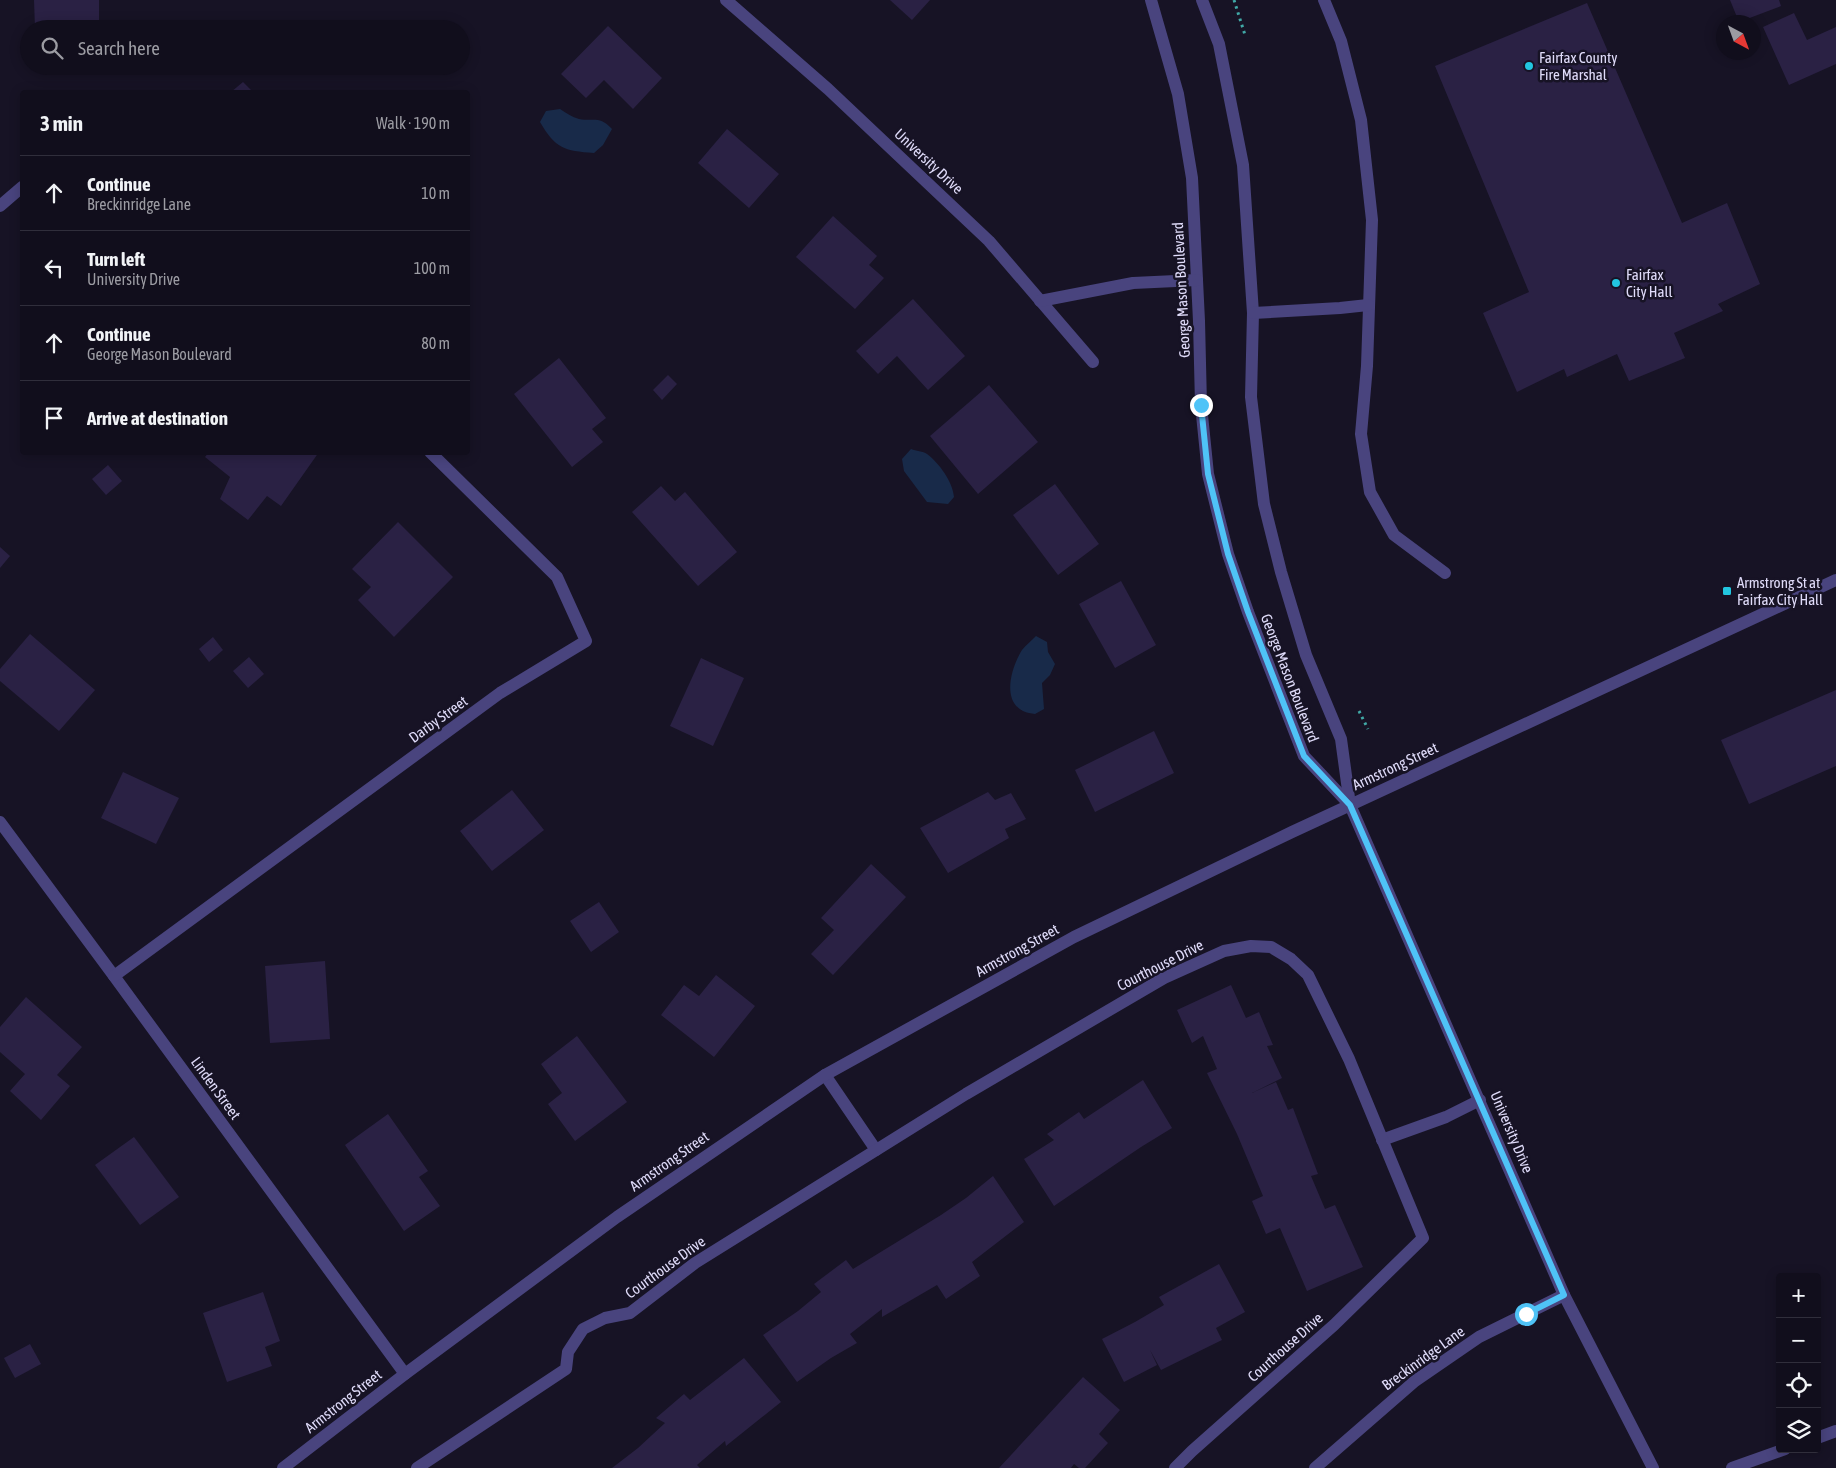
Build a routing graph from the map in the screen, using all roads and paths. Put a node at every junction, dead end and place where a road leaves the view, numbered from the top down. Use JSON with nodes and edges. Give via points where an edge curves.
{"nodes":[{"id":1,"x":726,"y":0,"type":"edge"},
{"id":2,"x":1151,"y":0,"type":"edge"},
{"id":3,"x":1202,"y":0,"type":"edge"},
{"id":4,"x":1234,"y":0,"type":"edge"},
{"id":5,"x":1324,"y":0,"type":"edge"},
{"id":6,"x":1245,"y":38,"type":"dead end"},
{"id":7,"x":20,"y":189,"type":"edge"},
{"id":8,"x":0,"y":206,"type":"edge"},
{"id":9,"x":1197,"y":280,"type":"junction"},
{"id":10,"x":1040,"y":301,"type":"junction"},
{"id":11,"x":1368,"y":305,"type":"junction"},
{"id":12,"x":1253,"y":313,"type":"junction"},
{"id":13,"x":1093,"y":362,"type":"dead end"},
{"id":14,"x":433,"y":455,"type":"edge"},
{"id":15,"x":1445,"y":573,"type":"dead end"},
{"id":16,"x":1836,"y":580,"type":"edge"},
{"id":17,"x":1355,"y":703,"type":"dead end"},
{"id":18,"x":1368,"y":729,"type":"dead end"},
{"id":19,"x":1350,"y":805,"type":"junction"},
{"id":20,"x":0,"y":822,"type":"edge"},
{"id":21,"x":114,"y":976,"type":"junction"},
{"id":22,"x":825,"y":1074,"type":"junction"},
{"id":23,"x":1480,"y":1100,"type":"junction"},
{"id":24,"x":1382,"y":1140,"type":"junction"},
{"id":25,"x":876,"y":1150,"type":"junction"},
{"id":26,"x":1564,"y":1295,"type":"junction"},
{"id":27,"x":404,"y":1374,"type":"junction"},
{"id":28,"x":1836,"y":1431,"type":"edge"},
{"id":29,"x":1821,"y":1437,"type":"edge"},
{"id":30,"x":1776,"y":1452,"type":"edge"},
{"id":31,"x":283,"y":1468,"type":"edge"},
{"id":32,"x":417,"y":1468,"type":"edge"},
{"id":33,"x":1175,"y":1468,"type":"edge"},
{"id":34,"x":1315,"y":1468,"type":"edge"},
{"id":35,"x":1653,"y":1468,"type":"edge"},
{"id":36,"x":1732,"y":1468,"type":"edge"}],
"edges":[{"from":1,"to":10,"type":"street","name":"University Drive","via":[[828,89],[989,241]]},
{"from":2,"to":9,"type":"street","name":"George Mason Boulevard","via":[[1178,94],[1192,178]]},
{"from":3,"to":12,"type":"street","name":"George Mason Boulevard","via":[[1219,44],[1243,166]]},
{"from":4,"to":6,"type":"path"},
{"from":5,"to":11,"type":"street","via":[[1342,41],[1360,120],[1372,220]]},
{"from":7,"to":8,"type":"street"},
{"from":9,"to":10,"type":"street","via":[[1133,283]]},
{"from":9,"to":19,"type":"street","name":"George Mason Boulevard","via":[[1201,405],[1208,474],[1228,554],[1304,756]]},
{"from":10,"to":13,"type":"street","name":"University Drive"},
{"from":11,"to":12,"type":"street"},
{"from":11,"to":15,"type":"street","via":[[1368,366],[1361,434],[1370,492],[1394,534]]},
{"from":12,"to":19,"type":"street","name":"George Mason Boulevard","via":[[1251,398],[1264,504],[1280,572],[1306,655],[1341,739]]},
{"from":14,"to":21,"type":"street","name":"Darby Street","via":[[557,577],[586,641],[500,693]]},
{"from":16,"to":19,"type":"street","name":"Armstrong Street"},
{"from":17,"to":18,"type":"path"},
{"from":19,"to":22,"type":"street","name":"Armstrong Street","via":[[1074,937]]},
{"from":19,"to":23,"type":"street","name":"University Drive"},
{"from":20,"to":21,"type":"street","name":"Linden Street"},
{"from":21,"to":27,"type":"street","name":"Linden Street"},
{"from":22,"to":25,"type":"street"},
{"from":22,"to":27,"type":"street","name":"Armstrong Street","via":[[618,1217]]},
{"from":23,"to":24,"type":"street","via":[[1446,1117]]},
{"from":23,"to":26,"type":"street","name":"University Drive"},
{"from":24,"to":25,"type":"street","name":"Courthouse Drive","via":[[1349,1059],[1308,975],[1271,947],[1251,946],[1224,951],[1164,978]]},
{"from":24,"to":33,"type":"street","name":"Courthouse Drive","via":[[1423,1238],[1334,1326]]},
{"from":25,"to":32,"type":"street","name":"Courthouse Drive","via":[[695,1263],[630,1313],[605,1318],[583,1329],[568,1352],[566,1369]]},
{"from":26,"to":34,"type":"street","name":"Breckinridge Lane","via":[[1479,1337],[1415,1381]]},
{"from":26,"to":35,"type":"street","name":"University Drive"},
{"from":27,"to":31,"type":"street","name":"Armstrong Street"},
{"from":28,"to":29,"type":"street"},
{"from":30,"to":36,"type":"street"}]}
